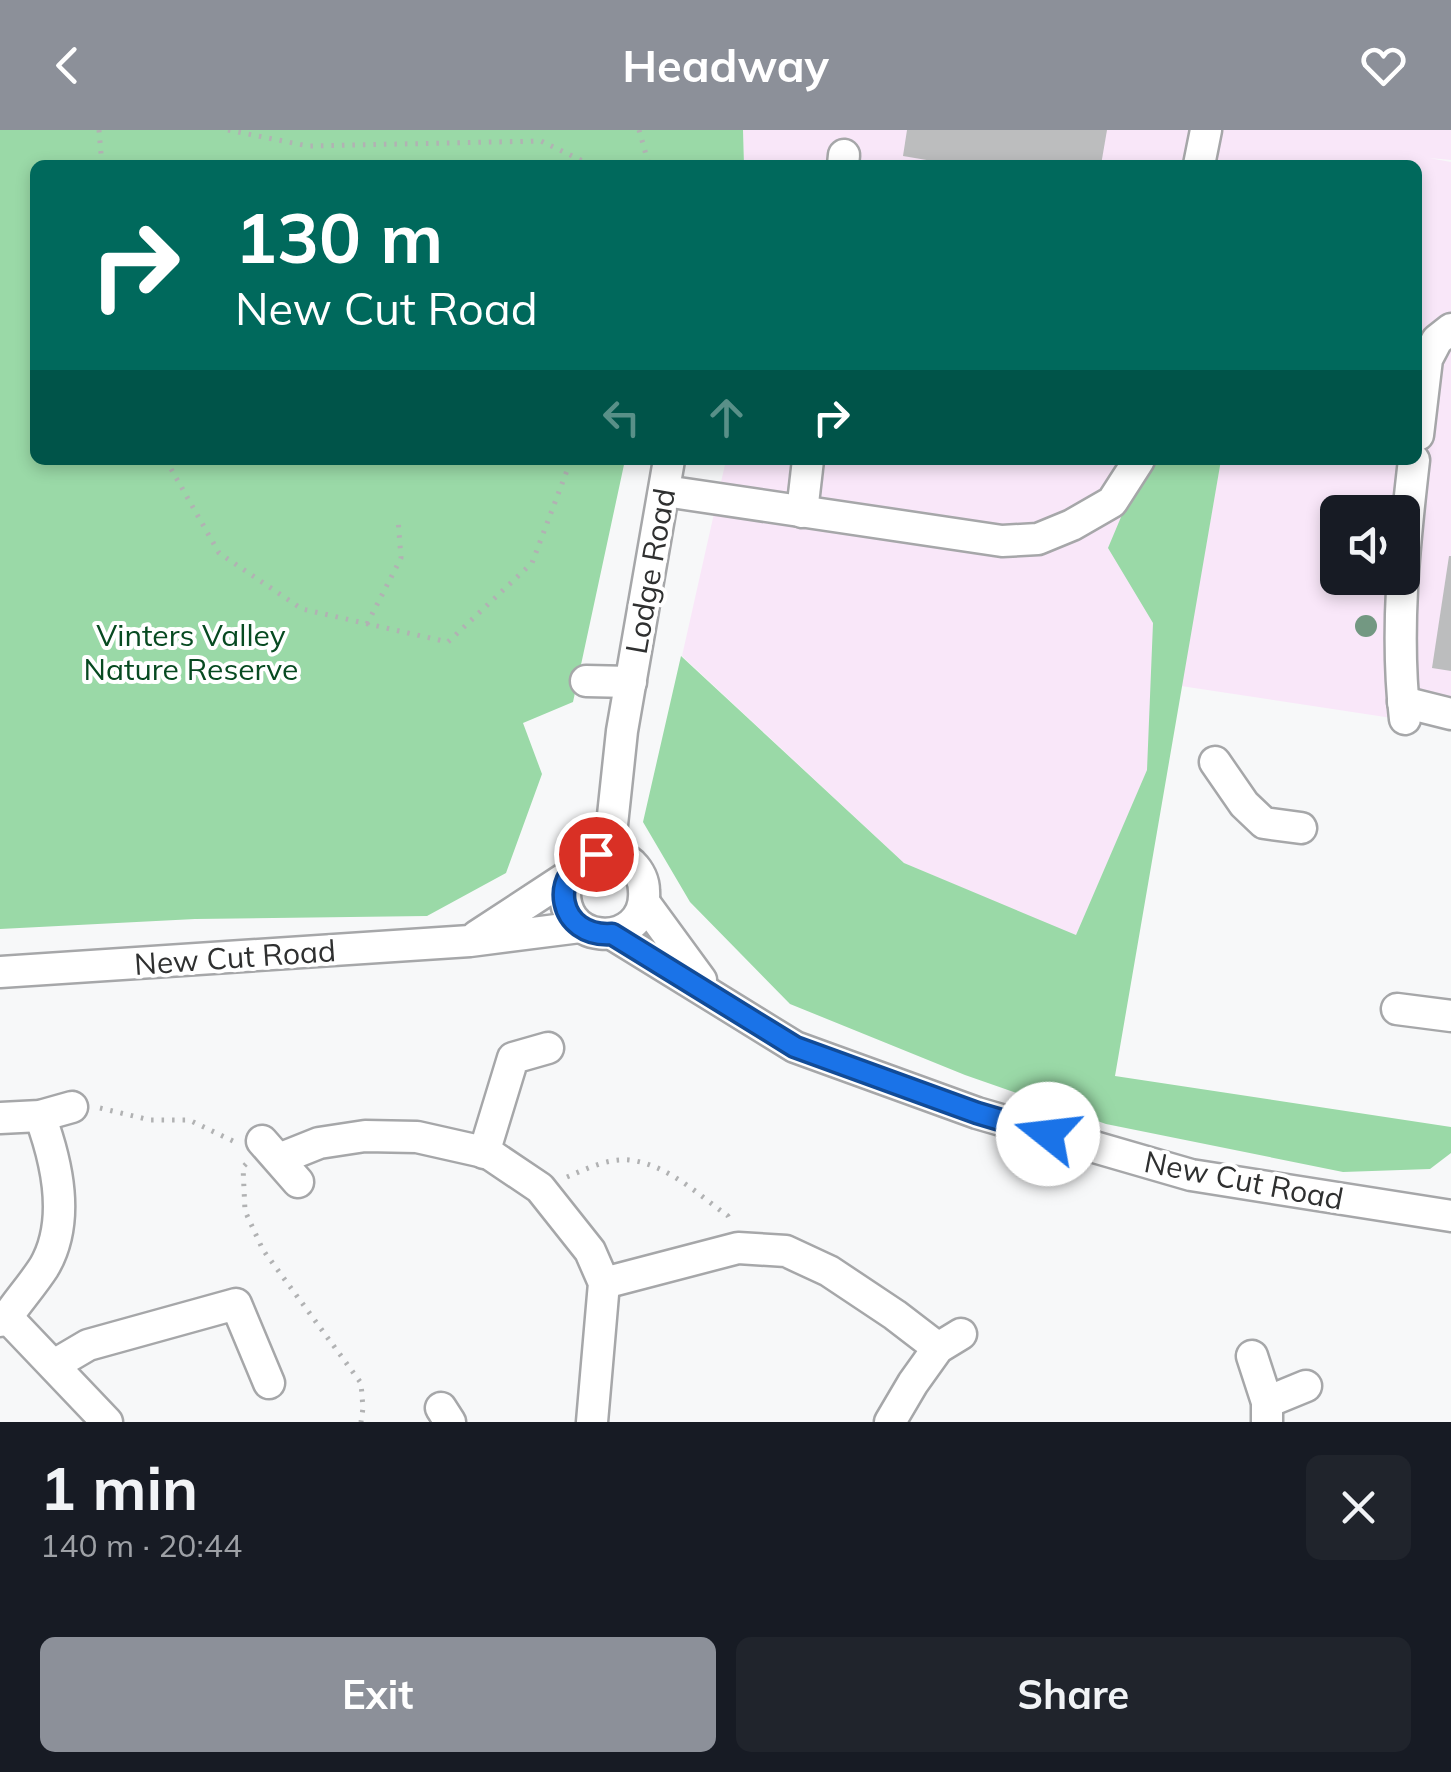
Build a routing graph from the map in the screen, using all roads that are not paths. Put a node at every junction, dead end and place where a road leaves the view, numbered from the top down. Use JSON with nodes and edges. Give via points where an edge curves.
{"nodes":[{"id":1,"x":1206,"y":130,"type":"edge"},
{"id":2,"x":1201,"y":160,"type":"edge"},
{"id":3,"x":1451,"y":328,"type":"edge"},
{"id":4,"x":1422,"y":402,"type":"edge"},
{"id":5,"x":669,"y":465,"type":"edge"},
{"id":6,"x":807,"y":465,"type":"edge"},
{"id":7,"x":1136,"y":465,"type":"edge"},
{"id":8,"x":1413,"y":465,"type":"edge"},
{"id":9,"x":665,"y":491,"type":"junction"},
{"id":10,"x":802,"y":512,"type":"junction"},
{"id":11,"x":586,"y":681,"type":"dead end"},
{"id":12,"x":631,"y":682,"type":"junction"},
{"id":13,"x":1451,"y":714,"type":"edge"},
{"id":14,"x":1215,"y":762,"type":"dead end"},
{"id":15,"x":1301,"y":828,"type":"dead end"},
{"id":16,"x":609,"y":853,"type":"junction"},
{"id":17,"x":566,"y":877,"type":"junction"},
{"id":18,"x":644,"y":902,"type":"junction"},
{"id":19,"x":580,"y":927,"type":"junction"},
{"id":20,"x":612,"y":934,"type":"junction"},
{"id":21,"x":470,"y":941,"type":"junction"},
{"id":22,"x":0,"y":972,"type":"edge"},
{"id":23,"x":710,"y":993,"type":"junction"},
{"id":24,"x":1397,"y":1009,"type":"dead end"},
{"id":25,"x":1451,"y":1016,"type":"edge"},
{"id":26,"x":548,"y":1048,"type":"dead end"},
{"id":27,"x":72,"y":1107,"type":"road end"},
{"id":28,"x":40,"y":1116,"type":"junction"},
{"id":29,"x":0,"y":1118,"type":"edge"},
{"id":30,"x":484,"y":1152,"type":"junction"},
{"id":31,"x":277,"y":1157,"type":"road end"},
{"id":32,"x":1451,"y":1216,"type":"edge"},
{"id":33,"x":604,"y":1283,"type":"junction"},
{"id":34,"x":4,"y":1319,"type":"edge"},
{"id":35,"x":1252,"y":1356,"type":"dead end"},
{"id":36,"x":54,"y":1365,"type":"junction"},
{"id":37,"x":270,"y":1383,"type":"dead end"},
{"id":38,"x":1306,"y":1386,"type":"dead end"},
{"id":39,"x":1267,"y":1412,"type":"edge"},
{"id":40,"x":107,"y":1422,"type":"edge"},
{"id":41,"x":592,"y":1422,"type":"edge"},
{"id":42,"x":890,"y":1422,"type":"edge"}],
"edges":[{"from":1,"to":2,"type":"street"},
{"from":3,"to":4,"type":"street","via":[[1427,360]]},
{"from":5,"to":9,"type":"street","name":"Lodge Road"},
{"from":6,"to":10,"type":"street"},
{"from":7,"to":10,"type":"street","via":[[1112,502],[1038,539],[1002,542]]},
{"from":8,"to":13,"type":"street","via":[[1404,547],[1404,710]]},
{"from":9,"to":10,"type":"street"},
{"from":9,"to":12,"type":"street","name":"Lodge Road"},
{"from":11,"to":12,"type":"street","name":"Lodge Road"},
{"from":12,"to":16,"type":"street","name":"Lodge Road"},
{"from":14,"to":15,"type":"street","via":[[1264,823]]},
{"from":16,"to":17,"type":"street","name":"New Cut Road","via":[[584,858]]},
{"from":16,"to":18,"type":"street","name":"New Cut Road","via":[[633,865]]},
{"from":17,"to":19,"type":"street","via":[[564,904]]},
{"from":17,"to":21,"type":"street","name":"New Cut Road"},
{"from":18,"to":20,"type":"street","via":[[632,923]]},
{"from":18,"to":23,"type":"street","name":"New Cut Road"},
{"from":19,"to":20,"type":"street","name":"New Cut Road"},
{"from":19,"to":21,"type":"street","name":"New Cut Road"},
{"from":20,"to":23,"type":"street","name":"New Cut Road"},
{"from":21,"to":22,"type":"street","name":"New Cut Road"},
{"from":23,"to":32,"type":"street","name":"New Cut Road","via":[[795,1047],[977,1113],[1192,1175]]},
{"from":24,"to":25,"type":"street"},
{"from":26,"to":30,"type":"street","via":[[514,1058]]},
{"from":27,"to":28,"type":"street"},
{"from":28,"to":29,"type":"street"},
{"from":28,"to":34,"type":"street","via":[[53,1152],[60,1219],[46,1264]]},
{"from":30,"to":31,"type":"street","via":[[417,1137],[365,1136]]},
{"from":30,"to":33,"type":"street","via":[[540,1188],[590,1251]]},
{"from":33,"to":41,"type":"street"},
{"from":33,"to":42,"type":"street","via":[[742,1248],[786,1251],[830,1271],[894,1315],[949,1341]]},
{"from":34,"to":36,"type":"street"},
{"from":35,"to":39,"type":"street"},
{"from":36,"to":37,"type":"street","via":[[88,1345],[236,1304]]},
{"from":36,"to":40,"type":"street"},
{"from":38,"to":39,"type":"street"}]}
